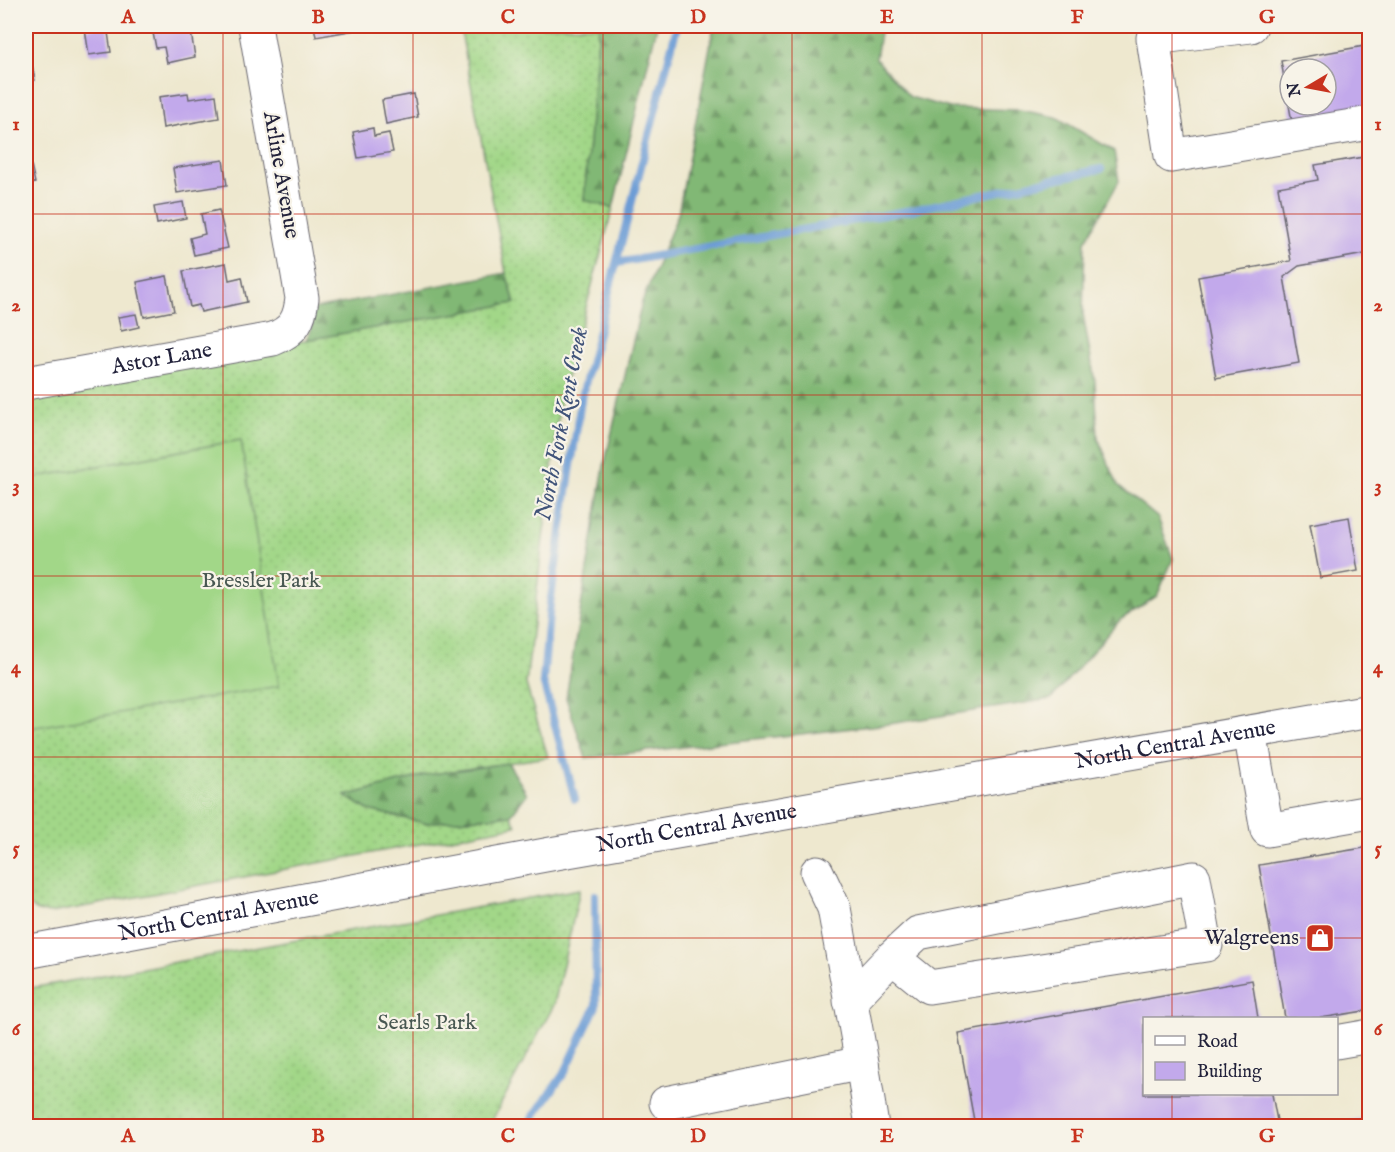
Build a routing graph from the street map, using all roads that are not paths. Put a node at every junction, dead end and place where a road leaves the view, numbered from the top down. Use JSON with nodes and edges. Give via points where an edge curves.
{"nodes":[{"id":1,"x":255,"y":26,"type":"edge"},
{"id":2,"x":1251,"y":26,"type":"edge"},
{"id":3,"x":1370,"y":123,"type":"edge"},
{"id":4,"x":295,"y":325,"type":"joint"},
{"id":5,"x":26,"y":383,"type":"edge"},
{"id":6,"x":1370,"y":711,"type":"edge"},
{"id":7,"x":1250,"y":732,"type":"junction"},
{"id":8,"x":1370,"y":812,"type":"edge"},
{"id":9,"x":817,"y":872,"type":"dead end"},
{"id":10,"x":26,"y":952,"type":"edge"},
{"id":11,"x":892,"y":957,"type":"junction"},
{"id":12,"x":850,"y":1001,"type":"junction"},
{"id":13,"x":1370,"y":1036,"type":"edge"},
{"id":14,"x":1338,"y":1042,"type":"edge"},
{"id":15,"x":862,"y":1063,"type":"junction"},
{"id":16,"x":666,"y":1103,"type":"dead end"},
{"id":17,"x":872,"y":1126,"type":"edge"}],
"edges":[{"from":1,"to":4,"type":"main road","name":"Arline Avenue","via":[[302,298]]},
{"from":2,"to":3,"type":"main road","via":[[1153,38],[1171,156]]},
{"from":4,"to":5,"type":"main road","name":"Astor Lane","via":[[273,339]]},
{"from":6,"to":7,"type":"main road","name":"North Central Avenue"},
{"from":7,"to":8,"type":"main road","via":[[1267,830]]},
{"from":7,"to":10,"type":"main road","name":"North Central Avenue","via":[[544,855]]},
{"from":9,"to":12,"type":"main road","via":[[834,908]]},
{"from":11,"to":11,"type":"main road","via":[[918,933],[1194,878],[1206,945],[929,987]]},
{"from":11,"to":12,"type":"main road"},
{"from":12,"to":15,"type":"main road"},
{"from":13,"to":14,"type":"main road"},
{"from":15,"to":16,"type":"main road"},
{"from":15,"to":17,"type":"main road"}]}
